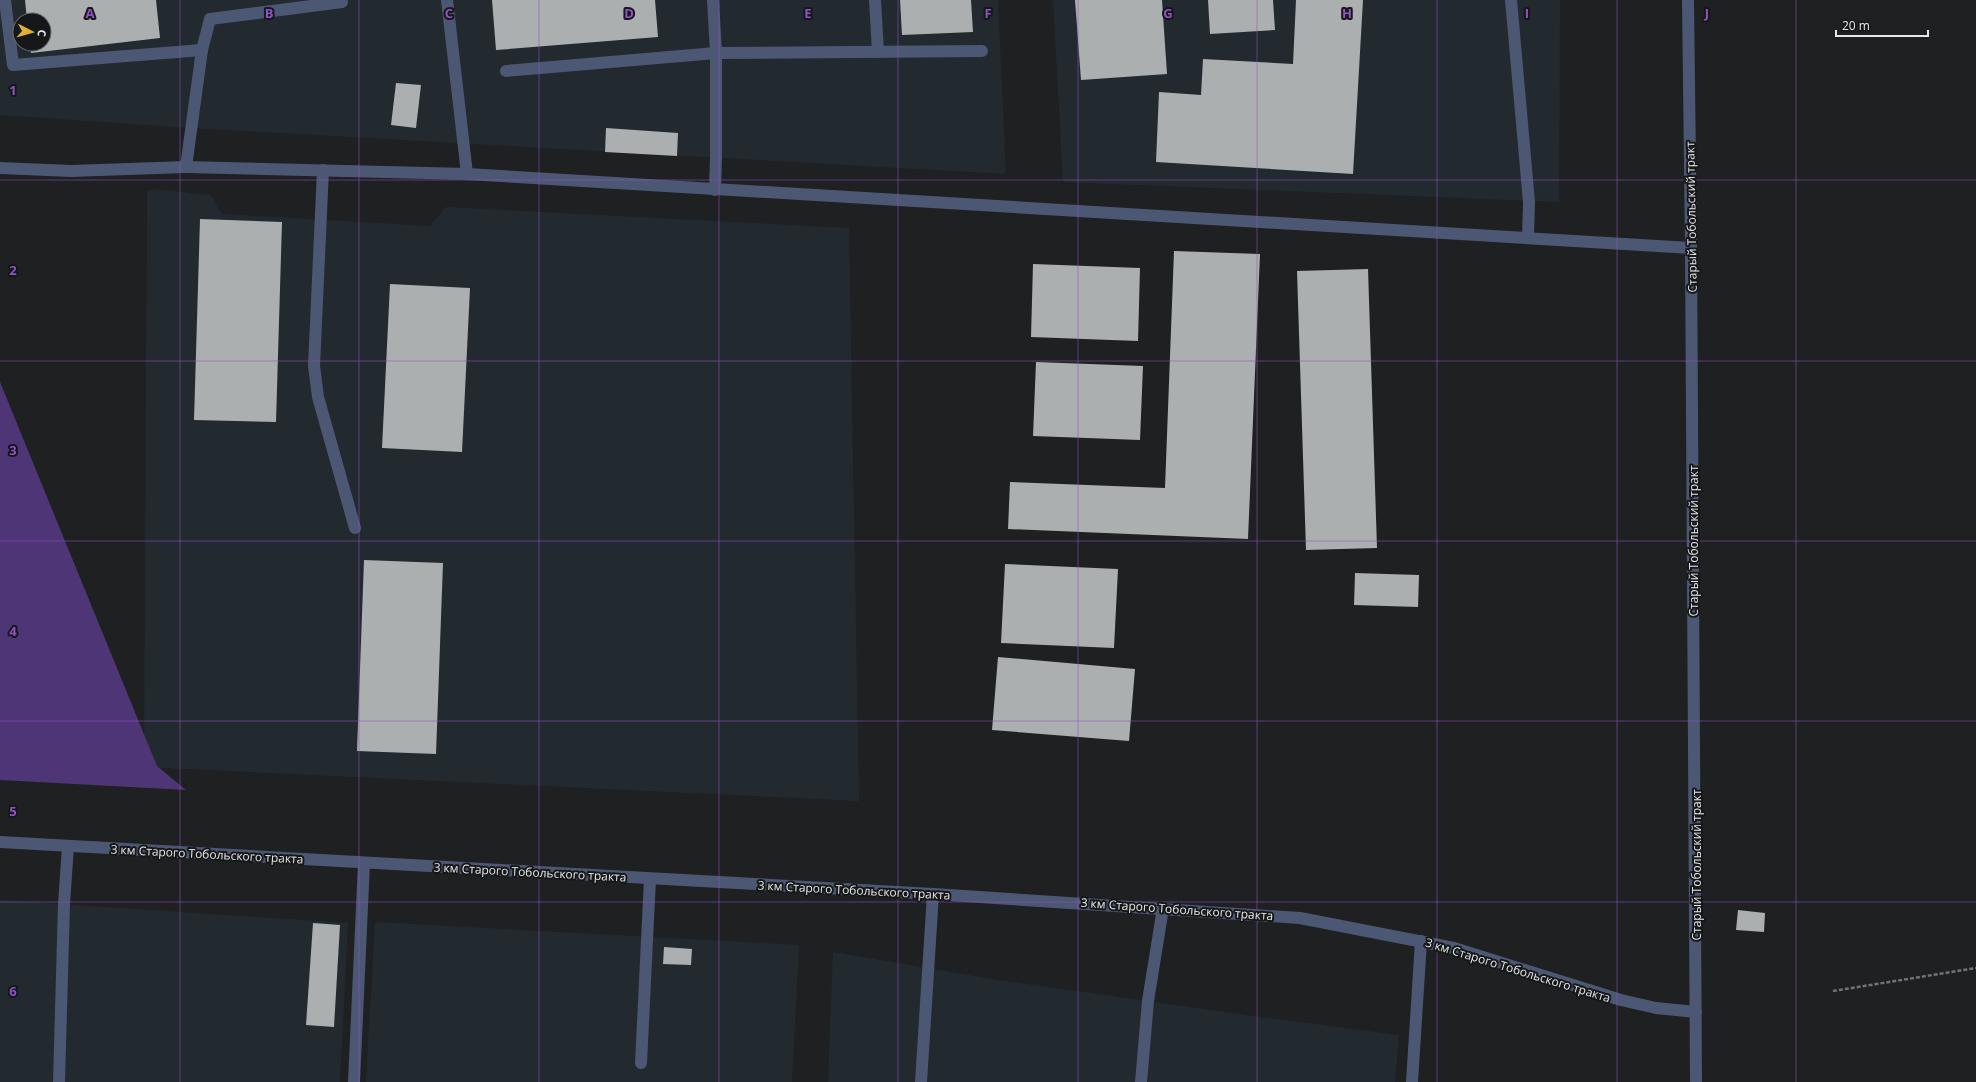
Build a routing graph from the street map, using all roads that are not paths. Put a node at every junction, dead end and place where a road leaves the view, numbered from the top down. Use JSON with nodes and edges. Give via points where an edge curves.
{"nodes":[{"id":1,"x":5,"y":0,"type":"edge"},
{"id":2,"x":447,"y":0,"type":"edge"},
{"id":3,"x":713,"y":0,"type":"edge"},
{"id":4,"x":875,"y":0,"type":"edge"},
{"id":5,"x":1510,"y":0,"type":"edge"},
{"id":6,"x":1688,"y":0,"type":"edge"},
{"id":7,"x":342,"y":2,"type":"dead end"},
{"id":8,"x":202,"y":50,"type":"junction"},
{"id":9,"x":982,"y":50,"type":"dead end"},
{"id":10,"x":878,"y":52,"type":"junction"},
{"id":11,"x":716,"y":53,"type":"junction"},
{"id":12,"x":506,"y":71,"type":"dead end"},
{"id":13,"x":186,"y":167,"type":"junction"},
{"id":14,"x":0,"y":168,"type":"edge"},
{"id":15,"x":323,"y":170,"type":"junction"},
{"id":16,"x":467,"y":174,"type":"junction"},
{"id":17,"x":715,"y":190,"type":"junction"},
{"id":18,"x":1528,"y":237,"type":"junction"},
{"id":19,"x":1691,"y":248,"type":"junction"},
{"id":20,"x":355,"y":528,"type":"dead end"},
{"id":21,"x":0,"y":842,"type":"edge"},
{"id":22,"x":68,"y":846,"type":"junction"},
{"id":23,"x":364,"y":863,"type":"junction"},
{"id":24,"x":650,"y":879,"type":"junction"},
{"id":25,"x":933,"y":894,"type":"junction"},
{"id":26,"x":1163,"y":908,"type":"junction"},
{"id":27,"x":1421,"y":940,"type":"junction"},
{"id":28,"x":1696,"y":1012,"type":"junction"},
{"id":29,"x":641,"y":1063,"type":"dead end"},
{"id":30,"x":59,"y":1082,"type":"edge"},
{"id":31,"x":354,"y":1082,"type":"edge"},
{"id":32,"x":921,"y":1082,"type":"edge"},
{"id":33,"x":1141,"y":1082,"type":"edge"},
{"id":34,"x":1412,"y":1082,"type":"edge"},
{"id":35,"x":1696,"y":1082,"type":"edge"}],
"edges":[{"from":1,"to":8,"type":"street","via":[[13,65]]},
{"from":2,"to":16,"type":"street"},
{"from":3,"to":11,"type":"street"},
{"from":4,"to":10,"type":"street"},
{"from":5,"to":18,"type":"street","via":[[1529,202]]},
{"from":6,"to":19,"type":"street","name":"Старый Тобольский тракт"},
{"from":7,"to":8,"type":"street","via":[[210,19]]},
{"from":8,"to":13,"type":"street"},
{"from":9,"to":10,"type":"street"},
{"from":10,"to":11,"type":"street"},
{"from":11,"to":12,"type":"street"},
{"from":11,"to":17,"type":"street"},
{"from":13,"to":14,"type":"street","via":[[71,171]]},
{"from":13,"to":15,"type":"street"},
{"from":15,"to":16,"type":"street"},
{"from":15,"to":20,"type":"street","via":[[314,366],[318,397]]},
{"from":16,"to":17,"type":"street"},
{"from":17,"to":18,"type":"street"},
{"from":18,"to":19,"type":"street"},
{"from":19,"to":28,"type":"street","name":"Старый Тобольский тракт"},
{"from":21,"to":22,"type":"street","name":"3 км Старого Тобольского тракта"},
{"from":22,"to":23,"type":"street","name":"3 км Старого Тобольского тракта"},
{"from":22,"to":30,"type":"street"},
{"from":23,"to":24,"type":"street","name":"3 км Старого Тобольского тракта"},
{"from":23,"to":31,"type":"street"},
{"from":24,"to":25,"type":"street","name":"3 км Старого Тобольского тракта"},
{"from":24,"to":29,"type":"street"},
{"from":25,"to":26,"type":"street","name":"3 км Старого Тобольского тракта"},
{"from":25,"to":32,"type":"street"},
{"from":26,"to":27,"type":"street","name":"3 км Старого Тобольского тракта","via":[[1300,918]]},
{"from":26,"to":33,"type":"street","via":[[1148,1001]]},
{"from":27,"to":28,"type":"street","name":"3 км Старого Тобольского тракта","via":[[1621,1000],[1656,1008]]},
{"from":27,"to":34,"type":"street"},
{"from":28,"to":35,"type":"street","name":"Старый Тобольский тракт"}]}
